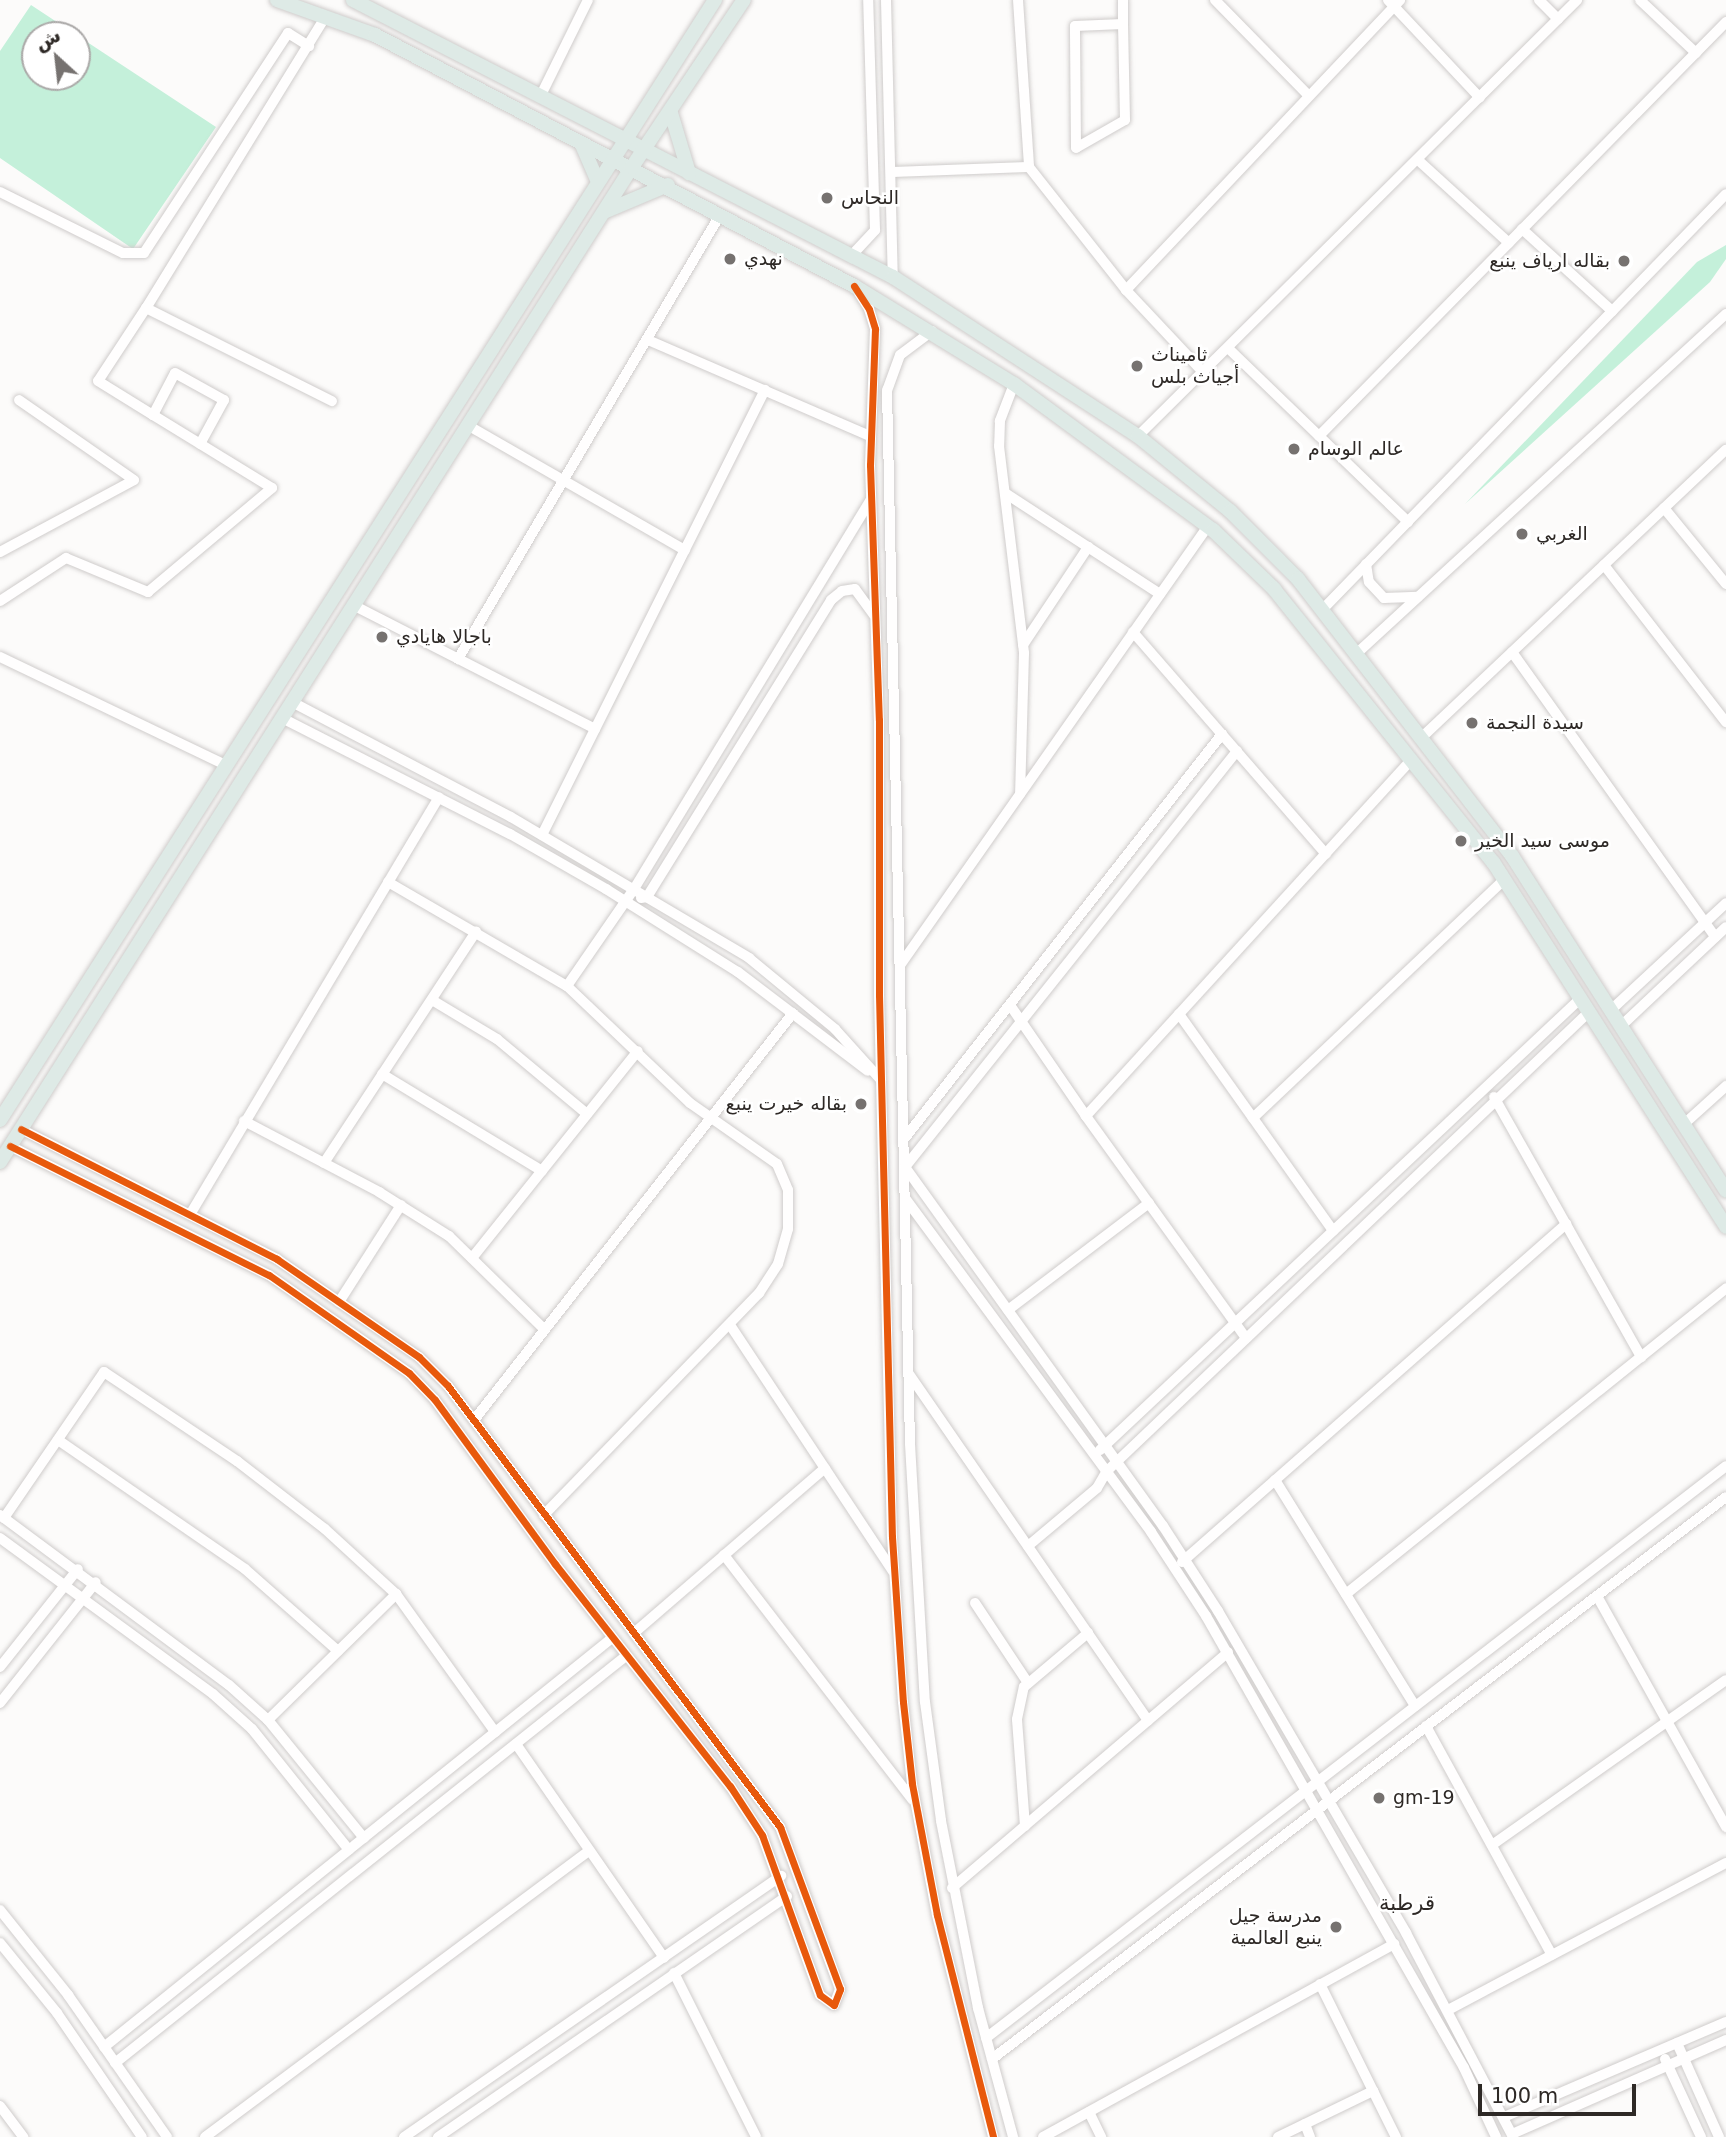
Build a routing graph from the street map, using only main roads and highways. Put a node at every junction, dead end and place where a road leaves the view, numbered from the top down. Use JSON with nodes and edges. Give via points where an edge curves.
{"nodes":[{"id":1,"x":277,"y":0,"type":"edge"},
{"id":2,"x":353,"y":0,"type":"edge"},
{"id":3,"x":715,"y":0,"type":"edge"},
{"id":4,"x":744,"y":0,"type":"edge"},
{"id":5,"x":671,"y":113,"type":"junction"},
{"id":6,"x":626,"y":138,"type":"junction"},
{"id":7,"x":582,"y":144,"type":"junction"},
{"id":8,"x":646,"y":149,"type":"junction"},
{"id":9,"x":613,"y":159,"type":"junction"},
{"id":10,"x":632,"y":167,"type":"junction"},
{"id":11,"x":689,"y":173,"type":"junction"},
{"id":12,"x":598,"y":182,"type":"junction"},
{"id":13,"x":668,"y":185,"type":"junction"},
{"id":14,"x":604,"y":211,"type":"junction"},
{"id":15,"x":0,"y":1120,"type":"edge"},
{"id":16,"x":0,"y":1162,"type":"edge"},
{"id":17,"x":1726,"y":1190,"type":"edge"},
{"id":18,"x":1726,"y":1227,"type":"edge"}],
"edges":[{"from":1,"to":7,"type":"main road","via":[[375,35]]},
{"from":2,"to":6,"type":"main road"},
{"from":3,"to":6,"type":"main road"},
{"from":4,"to":5,"type":"main road"},
{"from":5,"to":8,"type":"main road"},
{"from":5,"to":11,"type":"main road"},
{"from":6,"to":8,"type":"main road"},
{"from":6,"to":9,"type":"main road"},
{"from":7,"to":9,"type":"main road"},
{"from":7,"to":12,"type":"main road"},
{"from":8,"to":10,"type":"main road"},
{"from":8,"to":11,"type":"main road"},
{"from":9,"to":10,"type":"main road"},
{"from":9,"to":12,"type":"main road"},
{"from":10,"to":13,"type":"main road"},
{"from":10,"to":14,"type":"main road"},
{"from":11,"to":17,"type":"main road","via":[[893,277],[1138,436],[1272,551],[1512,856]]},
{"from":12,"to":15,"type":"main road"},
{"from":13,"to":14,"type":"main road"},
{"from":13,"to":18,"type":"main road","via":[[854,286],[1014,384],[1208,526],[1274,589],[1504,880]]},
{"from":14,"to":16,"type":"main road"}]}
